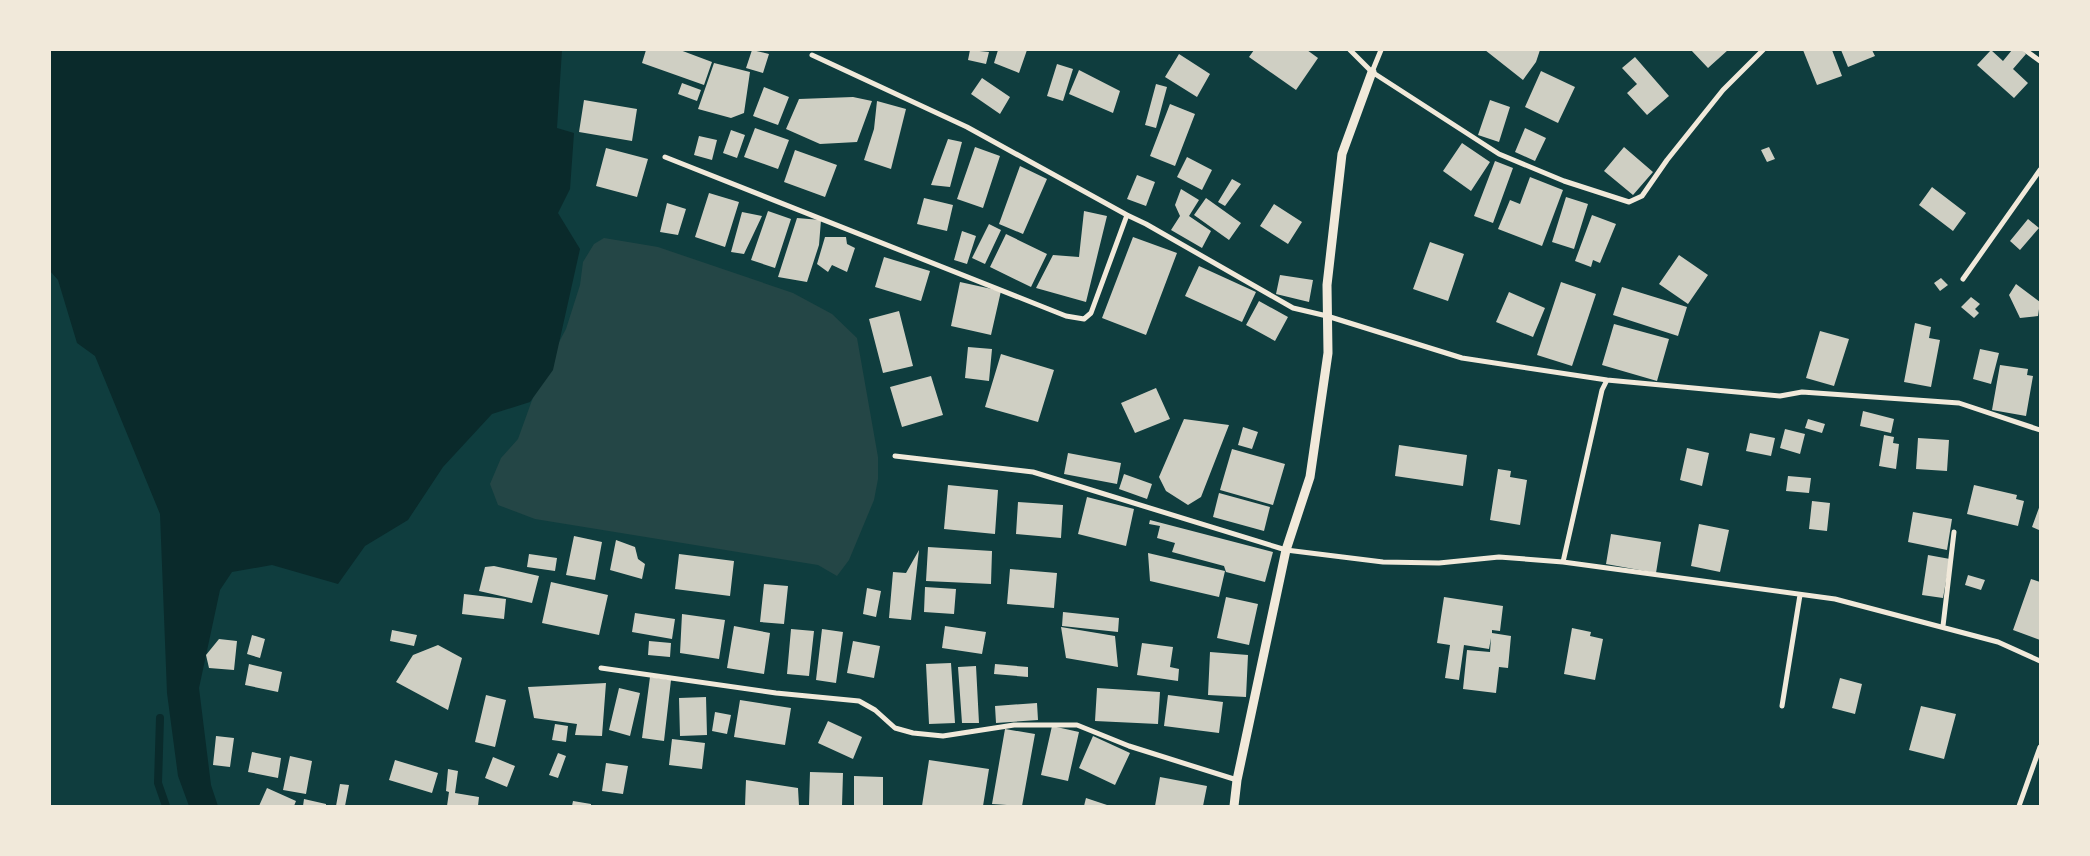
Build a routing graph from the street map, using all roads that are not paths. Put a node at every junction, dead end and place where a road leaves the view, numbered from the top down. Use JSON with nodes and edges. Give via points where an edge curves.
{"nodes":[{"id":1,"x":1350,"y":50,"type":"edge"},
{"id":2,"x":1381,"y":50,"type":"edge"},
{"id":3,"x":1763,"y":50,"type":"edge"},
{"id":4,"x":2025,"y":50,"type":"edge"},
{"id":5,"x":812,"y":55,"type":"dead end"},
{"id":6,"x":2040,"y":62,"type":"edge"},
{"id":7,"x":1372,"y":72,"type":"junction"},
{"id":8,"x":665,"y":158,"type":"dead end"},
{"id":9,"x":2040,"y":170,"type":"edge"},
{"id":10,"x":1127,"y":215,"type":"junction"},
{"id":11,"x":1963,"y":279,"type":"dead end"},
{"id":12,"x":1327,"y":316,"type":"junction"},
{"id":13,"x":1607,"y":380,"type":"junction"},
{"id":14,"x":2040,"y":430,"type":"edge"},
{"id":15,"x":895,"y":456,"type":"dead end"},
{"id":16,"x":1954,"y":532,"type":"dead end"},
{"id":17,"x":1286,"y":550,"type":"junction"},
{"id":18,"x":1563,"y":562,"type":"junction"},
{"id":19,"x":1800,"y":595,"type":"junction"},
{"id":20,"x":1943,"y":626,"type":"junction"},
{"id":21,"x":2040,"y":661,"type":"edge"},
{"id":22,"x":601,"y":668,"type":"dead end"},
{"id":23,"x":1782,"y":706,"type":"dead end"},
{"id":24,"x":2040,"y":747,"type":"edge"},
{"id":25,"x":1237,"y":780,"type":"junction"},
{"id":26,"x":1234,"y":806,"type":"edge"},
{"id":27,"x":2018,"y":806,"type":"edge"}],
"edges":[{"from":1,"to":7,"type":"street"},
{"from":2,"to":7,"type":"street"},
{"from":3,"to":7,"type":"street","via":[[1723,90],[1642,196],[1629,202],[1564,181],[1499,154]]},
{"from":4,"to":6,"type":"street"},
{"from":5,"to":10,"type":"street","via":[[967,127]]},
{"from":7,"to":12,"type":"street","via":[[1342,154]]},
{"from":8,"to":10,"type":"street","via":[[1066,316],[1084,318],[1091,313]]},
{"from":9,"to":11,"type":"street"},
{"from":10,"to":12,"type":"street","via":[[1293,308]]},
{"from":12,"to":13,"type":"street","via":[[1462,358]]},
{"from":12,"to":17,"type":"street","via":[[1328,354],[1310,478]]},
{"from":13,"to":14,"type":"street","via":[[1780,396],[1802,392],[1959,403]]},
{"from":13,"to":18,"type":"street","via":[[1602,390]]},
{"from":15,"to":17,"type":"street","via":[[1033,472]]},
{"from":16,"to":20,"type":"street"},
{"from":17,"to":18,"type":"street","via":[[1383,562],[1439,563],[1499,557]]},
{"from":17,"to":25,"type":"street"},
{"from":18,"to":19,"type":"street"},
{"from":19,"to":20,"type":"street","via":[[1835,599]]},
{"from":19,"to":23,"type":"street"},
{"from":20,"to":21,"type":"street","via":[[1998,642]]},
{"from":22,"to":25,"type":"street","via":[[859,701],[895,728],[913,734],[943,736],[1014,725],[1077,726]]},
{"from":24,"to":27,"type":"street"},
{"from":25,"to":26,"type":"street"}]}
